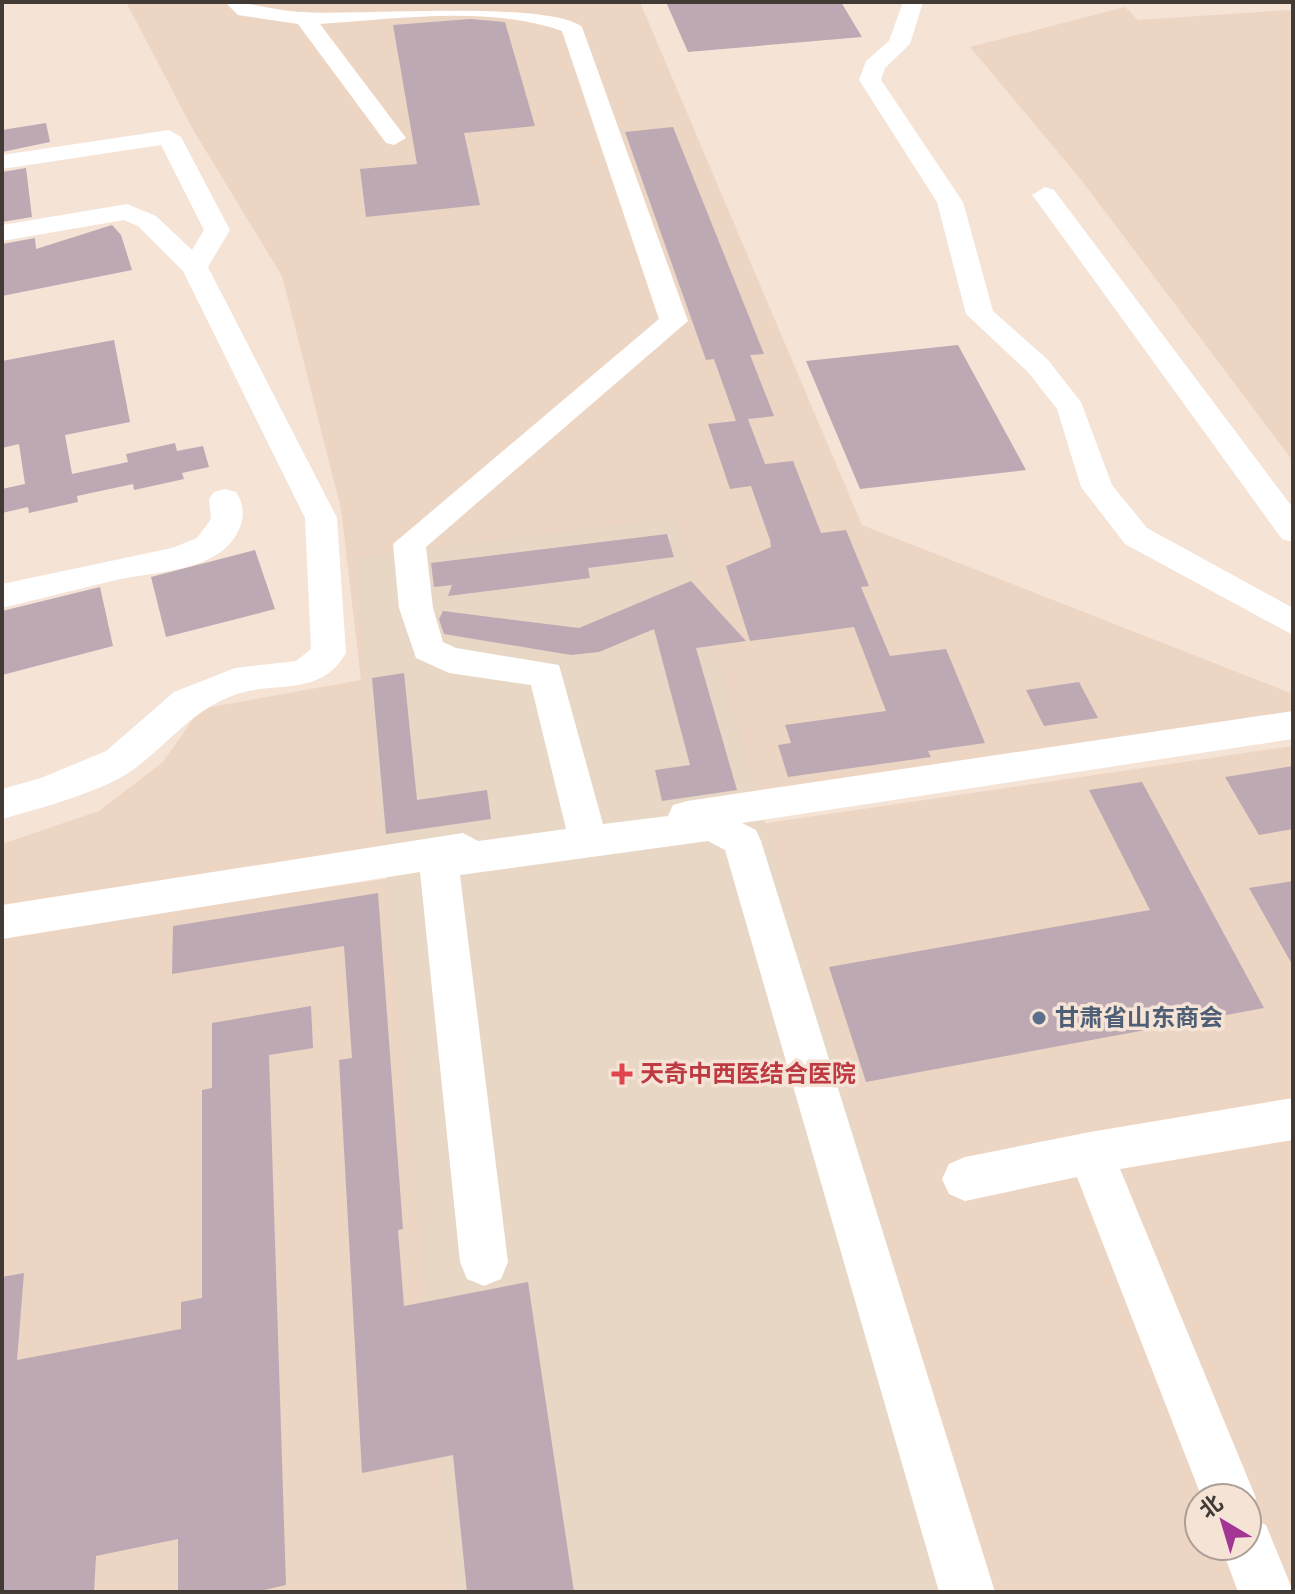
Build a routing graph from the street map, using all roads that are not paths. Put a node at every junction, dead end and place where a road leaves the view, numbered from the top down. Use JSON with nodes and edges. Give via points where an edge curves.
{"nodes":[{"id":1,"x":235,"y":2,"type":"edge"},
{"id":2,"x":913,"y":2,"type":"edge"},
{"id":3,"x":305,"y":19,"type":"junction"},
{"id":4,"x":394,"y":138,"type":"dead end"},
{"id":5,"x":2,"y":162,"type":"edge"},
{"id":6,"x":1045,"y":195,"type":"dead end"},
{"id":7,"x":2,"y":233,"type":"edge"},
{"id":8,"x":195,"y":267,"type":"junction"},
{"id":9,"x":225,"y":499,"type":"dead end"},
{"id":10,"x":1293,"y":531,"type":"edge"},
{"id":11,"x":2,"y":596,"type":"edge"},
{"id":12,"x":1293,"y":623,"type":"edge"},
{"id":13,"x":1293,"y":725,"type":"edge"},
{"id":14,"x":2,"y":804,"type":"edge"},
{"id":15,"x":587,"y":835,"type":"junction"},
{"id":16,"x":2,"y":922,"type":"edge"},
{"id":17,"x":1293,"y":1119,"type":"edge"},
{"id":18,"x":1090,"y":1153,"type":"junction"},
{"id":19,"x":965,"y":1179,"type":"dead end"},
{"id":20,"x":484,"y":1262,"type":"dead end"},
{"id":21,"x":1223,"y":1482,"type":"edge"},
{"id":22,"x":1254,"y":1562,"type":"edge"},
{"id":23,"x":967,"y":1592,"type":"edge"},
{"id":24,"x":1266,"y":1592,"type":"edge"}],
"edges":[{"from":1,"to":3,"type":"street","via":[[245,11]]},
{"from":2,"to":12,"type":"street","via":[[899,44],[874,66],[870,80],[950,202],[980,314],[1038,366],[1071,408],[1097,487],[1136,536]]},
{"from":3,"to":4,"type":"street"},
{"from":3,"to":15,"type":"street","via":[[509,9],[556,18],[571,27],[674,321],[409,544],[413,596],[428,649],[449,660],[546,674]]},
{"from":5,"to":8,"type":"street","via":[[169,137],[217,230]]},
{"from":6,"to":10,"type":"street"},
{"from":7,"to":8,"type":"street","via":[[127,212],[147,221]]},
{"from":8,"to":14,"type":"street","via":[[321,518],[329,653],[305,673],[235,681],[187,701],[119,761]]},
{"from":9,"to":11,"type":"street","via":[[226,526],[190,555]]},
{"from":13,"to":15,"type":"street"},
{"from":15,"to":16,"type":"street"},
{"from":15,"to":20,"type":"street","via":[[439,862]]},
{"from":15,"to":23,"type":"street","via":[[713,825],[742,841]]},
{"from":17,"to":18,"type":"street"},
{"from":18,"to":19,"type":"street"},
{"from":18,"to":21,"type":"street"},
{"from":22,"to":24,"type":"street"}]}
